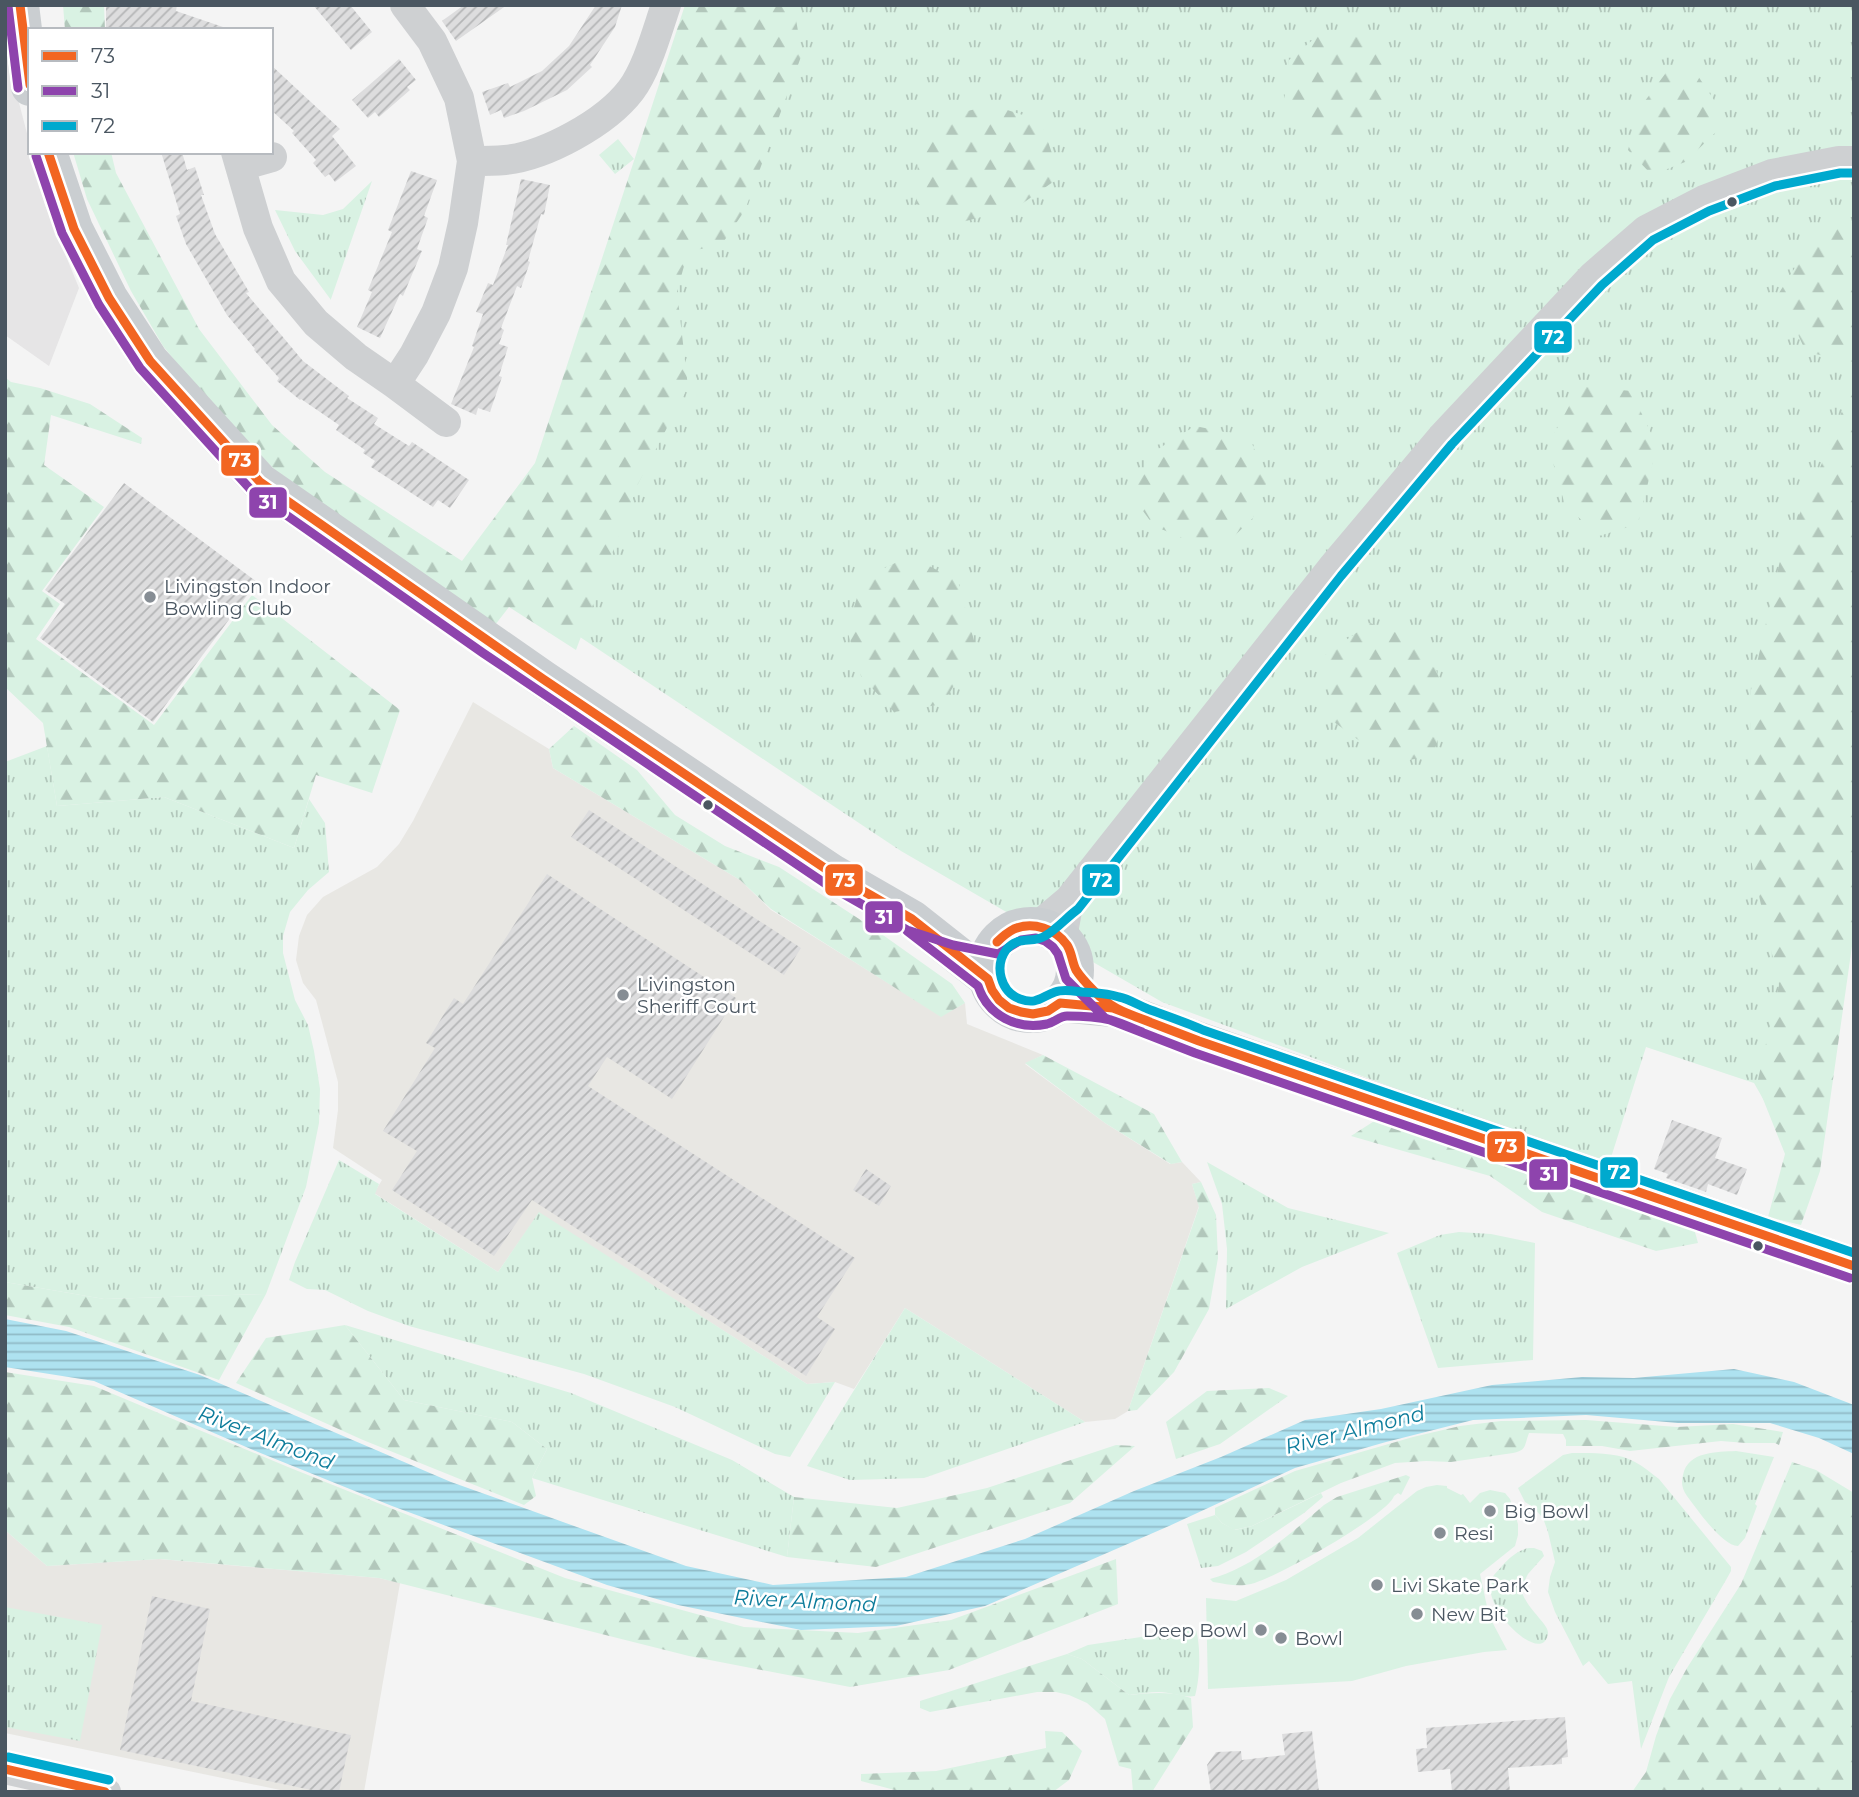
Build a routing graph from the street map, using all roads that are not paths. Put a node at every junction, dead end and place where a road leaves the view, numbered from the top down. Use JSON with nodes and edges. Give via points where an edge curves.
{"nodes":[{"id":1,"x":20,"y":5,"type":"edge"},
{"id":2,"x":405,"y":5,"type":"edge"},
{"id":3,"x":666,"y":5,"type":"edge"},
{"id":4,"x":28,"y":71,"type":"edge"},
{"id":5,"x":49,"y":154,"type":"edge"},
{"id":6,"x":272,"y":157,"type":"dead end"},
{"id":7,"x":238,"y":159,"type":"edge"},
{"id":8,"x":472,"y":161,"type":"junction"},
{"id":9,"x":1854,"y":161,"type":"edge"},
{"id":10,"x":395,"y":384,"type":"junction"},
{"id":11,"x":446,"y":422,"type":"dead end"},
{"id":12,"x":912,"y":919,"type":"junction"},
{"id":13,"x":997,"y":942,"type":"junction"},
{"id":14,"x":1059,"y":960,"type":"junction"},
{"id":15,"x":988,"y":979,"type":"junction"},
{"id":16,"x":1854,"y":1266,"type":"edge"},
{"id":17,"x":5,"y":1769,"type":"edge"},
{"id":18,"x":106,"y":1792,"type":"edge"}],
"edges":[{"from":1,"to":4,"type":"main road"},
{"from":2,"to":8,"type":"street","via":[[432,41],[459,98]]},
{"from":3,"to":8,"type":"street","via":[[631,90],[602,118],[546,150],[507,160]]},
{"from":5,"to":12,"type":"main road","via":[[74,229],[150,361],[260,482],[832,873]]},
{"from":6,"to":7,"type":"street"},
{"from":7,"to":10,"type":"street","via":[[258,228],[281,281],[316,323]]},
{"from":8,"to":10,"type":"street","via":[[453,268],[436,313]]},
{"from":9,"to":14,"type":"street","via":[[1772,174],[1704,200],[1646,230],[1593,276],[1443,436],[1069,900]]},
{"from":10,"to":11,"type":"street"},
{"from":12,"to":13,"type":"main road"},
{"from":12,"to":15,"type":"main road"},
{"from":13,"to":14,"type":"main road","via":[[1027,926]]},
{"from":13,"to":15,"type":"main road"},
{"from":14,"to":15,"type":"main road","via":[[1048,1011],[1033,1014],[1009,1007],[999,1000]]},
{"from":14,"to":16,"type":"main road","via":[[1114,1008],[1199,1041]]},
{"from":17,"to":18,"type":"street"}]}
